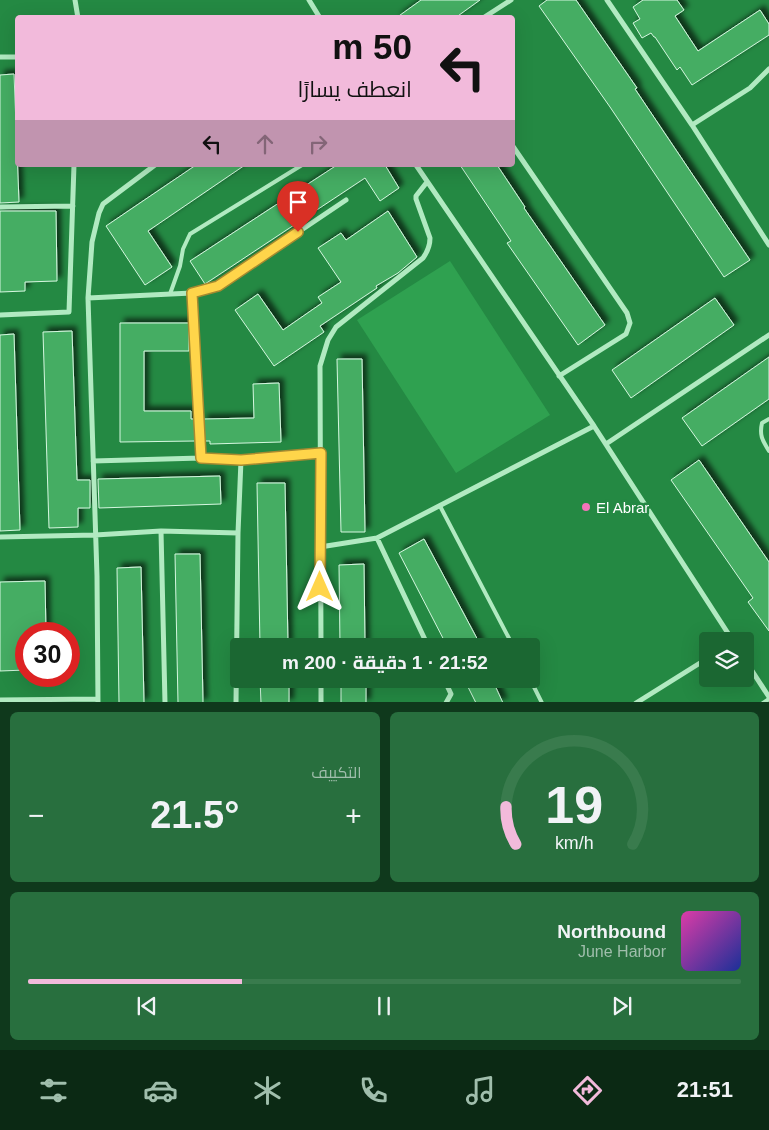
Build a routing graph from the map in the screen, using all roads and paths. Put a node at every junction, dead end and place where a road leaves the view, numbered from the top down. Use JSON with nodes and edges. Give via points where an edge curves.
{"nodes":[{"id":1,"x":75,"y":0,"type":"edge"},
{"id":2,"x":309,"y":0,"type":"edge"},
{"id":3,"x":510,"y":0,"type":"edge"},
{"id":4,"x":607,"y":0,"type":"edge"},
{"id":5,"x":78,"y":15,"type":"edge"},
{"id":6,"x":318,"y":15,"type":"edge"},
{"id":7,"x":488,"y":15,"type":"edge"},
{"id":8,"x":0,"y":57,"type":"edge"},
{"id":9,"x":15,"y":57,"type":"edge"},
{"id":10,"x":769,"y":69,"type":"edge"},
{"id":11,"x":692,"y":125,"type":"junction"},
{"id":12,"x":515,"y":149,"type":"edge"},
{"id":13,"x":74,"y":167,"type":"edge"},
{"id":14,"x":152,"y":167,"type":"edge"},
{"id":15,"x":299,"y":167,"type":"edge"},
{"id":16,"x":417,"y":167,"type":"edge"},
{"id":17,"x":427,"y":182,"type":"junction"},
{"id":18,"x":346,"y":200,"type":"dead end"},
{"id":19,"x":73,"y":206,"type":"junction"},
{"id":20,"x":0,"y":207,"type":"edge"},
{"id":21,"x":769,"y":245,"type":"edge"},
{"id":22,"x":192,"y":293,"type":"junction"},
{"id":23,"x":170,"y":294,"type":"junction"},
{"id":24,"x":88,"y":298,"type":"junction"},
{"id":25,"x":0,"y":315,"type":"edge"},
{"id":26,"x":769,"y":335,"type":"edge"},
{"id":27,"x":559,"y":376,"type":"junction"},
{"id":28,"x":769,"y":419,"type":"edge"},
{"id":29,"x":594,"y":426,"type":"junction"},
{"id":30,"x":606,"y":444,"type":"junction"},
{"id":31,"x":769,"y":452,"type":"edge"},
{"id":32,"x":321,"y":453,"type":"junction"},
{"id":33,"x":201,"y":458,"type":"junction"},
{"id":34,"x":241,"y":460,"type":"junction"},
{"id":35,"x":93,"y":461,"type":"junction"},
{"id":36,"x":440,"y":506,"type":"junction"},
{"id":37,"x":161,"y":531,"type":"junction"},
{"id":38,"x":238,"y":533,"type":"junction"},
{"id":39,"x":95,"y":535,"type":"junction"},
{"id":40,"x":0,"y":537,"type":"edge"},
{"id":41,"x":377,"y":538,"type":"junction"},
{"id":42,"x":320,"y":547,"type":"junction"},
{"id":43,"x":727,"y":632,"type":"edge"},
{"id":44,"x":320,"y":638,"type":"edge"},
{"id":45,"x":424,"y":638,"type":"edge"},
{"id":46,"x":509,"y":638,"type":"edge"},
{"id":47,"x":699,"y":664,"type":"edge"},
{"id":48,"x":754,"y":674,"type":"edge"},
{"id":49,"x":321,"y":688,"type":"edge"},
{"id":50,"x":448,"y":688,"type":"edge"},
{"id":51,"x":535,"y":688,"type":"edge"},
{"id":52,"x":769,"y":698,"type":"edge"},
{"id":53,"x":0,"y":700,"type":"edge"},
{"id":54,"x":98,"y":701,"type":"edge"},
{"id":55,"x":165,"y":702,"type":"edge"},
{"id":56,"x":236,"y":702,"type":"edge"},
{"id":57,"x":321,"y":702,"type":"edge"},
{"id":58,"x":446,"y":702,"type":"edge"},
{"id":59,"x":542,"y":702,"type":"edge"},
{"id":60,"x":636,"y":702,"type":"edge"},
{"id":61,"x":763,"y":702,"type":"edge"}],
"edges":[{"from":1,"to":5,"type":"street"},
{"from":2,"to":6,"type":"street"},
{"from":3,"to":7,"type":"street"},
{"from":4,"to":11,"type":"street"},
{"from":8,"to":9,"type":"street"},
{"from":10,"to":11,"type":"street","via":[[750,88]]},
{"from":11,"to":21,"type":"street"},
{"from":12,"to":27,"type":"street","via":[[627,313],[630,323],[626,334]]},
{"from":13,"to":19,"type":"street"},
{"from":14,"to":24,"type":"street","via":[[103,204],[99,212],[92,242]]},
{"from":15,"to":23,"type":"lane","via":[[190,234]]},
{"from":16,"to":17,"type":"street"},
{"from":17,"to":27,"type":"street"},
{"from":17,"to":32,"type":"street","via":[[416,196],[430,238],[423,258],[336,327],[328,340],[320,366]]},
{"from":18,"to":22,"type":"street","via":[[218,286]]},
{"from":19,"to":20,"type":"street"},
{"from":19,"to":25,"type":"street","via":[[69,312]]},
{"from":22,"to":23,"type":"street"},
{"from":22,"to":33,"type":"street"},
{"from":23,"to":24,"type":"street"},
{"from":24,"to":35,"type":"street"},
{"from":26,"to":30,"type":"street"},
{"from":27,"to":29,"type":"street"},
{"from":28,"to":31,"type":"lane","via":[[762,424],[760,431]]},
{"from":29,"to":30,"type":"street"},
{"from":29,"to":36,"type":"street"},
{"from":30,"to":43,"type":"street"},
{"from":32,"to":34,"type":"street"},
{"from":32,"to":42,"type":"street"},
{"from":33,"to":34,"type":"street"},
{"from":33,"to":35,"type":"street"},
{"from":34,"to":38,"type":"street"},
{"from":35,"to":39,"type":"street"},
{"from":36,"to":41,"type":"street"},
{"from":36,"to":46,"type":"lane"},
{"from":37,"to":38,"type":"street"},
{"from":37,"to":39,"type":"street"},
{"from":37,"to":55,"type":"street"},
{"from":38,"to":56,"type":"street"},
{"from":39,"to":40,"type":"street"},
{"from":39,"to":54,"type":"street"},
{"from":41,"to":42,"type":"street"},
{"from":41,"to":45,"type":"street"},
{"from":42,"to":44,"type":"street"},
{"from":47,"to":60,"type":"street"},
{"from":48,"to":52,"type":"street"},
{"from":49,"to":57,"type":"street"},
{"from":50,"to":58,"type":"street","via":[[451,694]]},
{"from":51,"to":59,"type":"lane"},
{"from":52,"to":61,"type":"lane"},
{"from":53,"to":54,"type":"street"}]}
